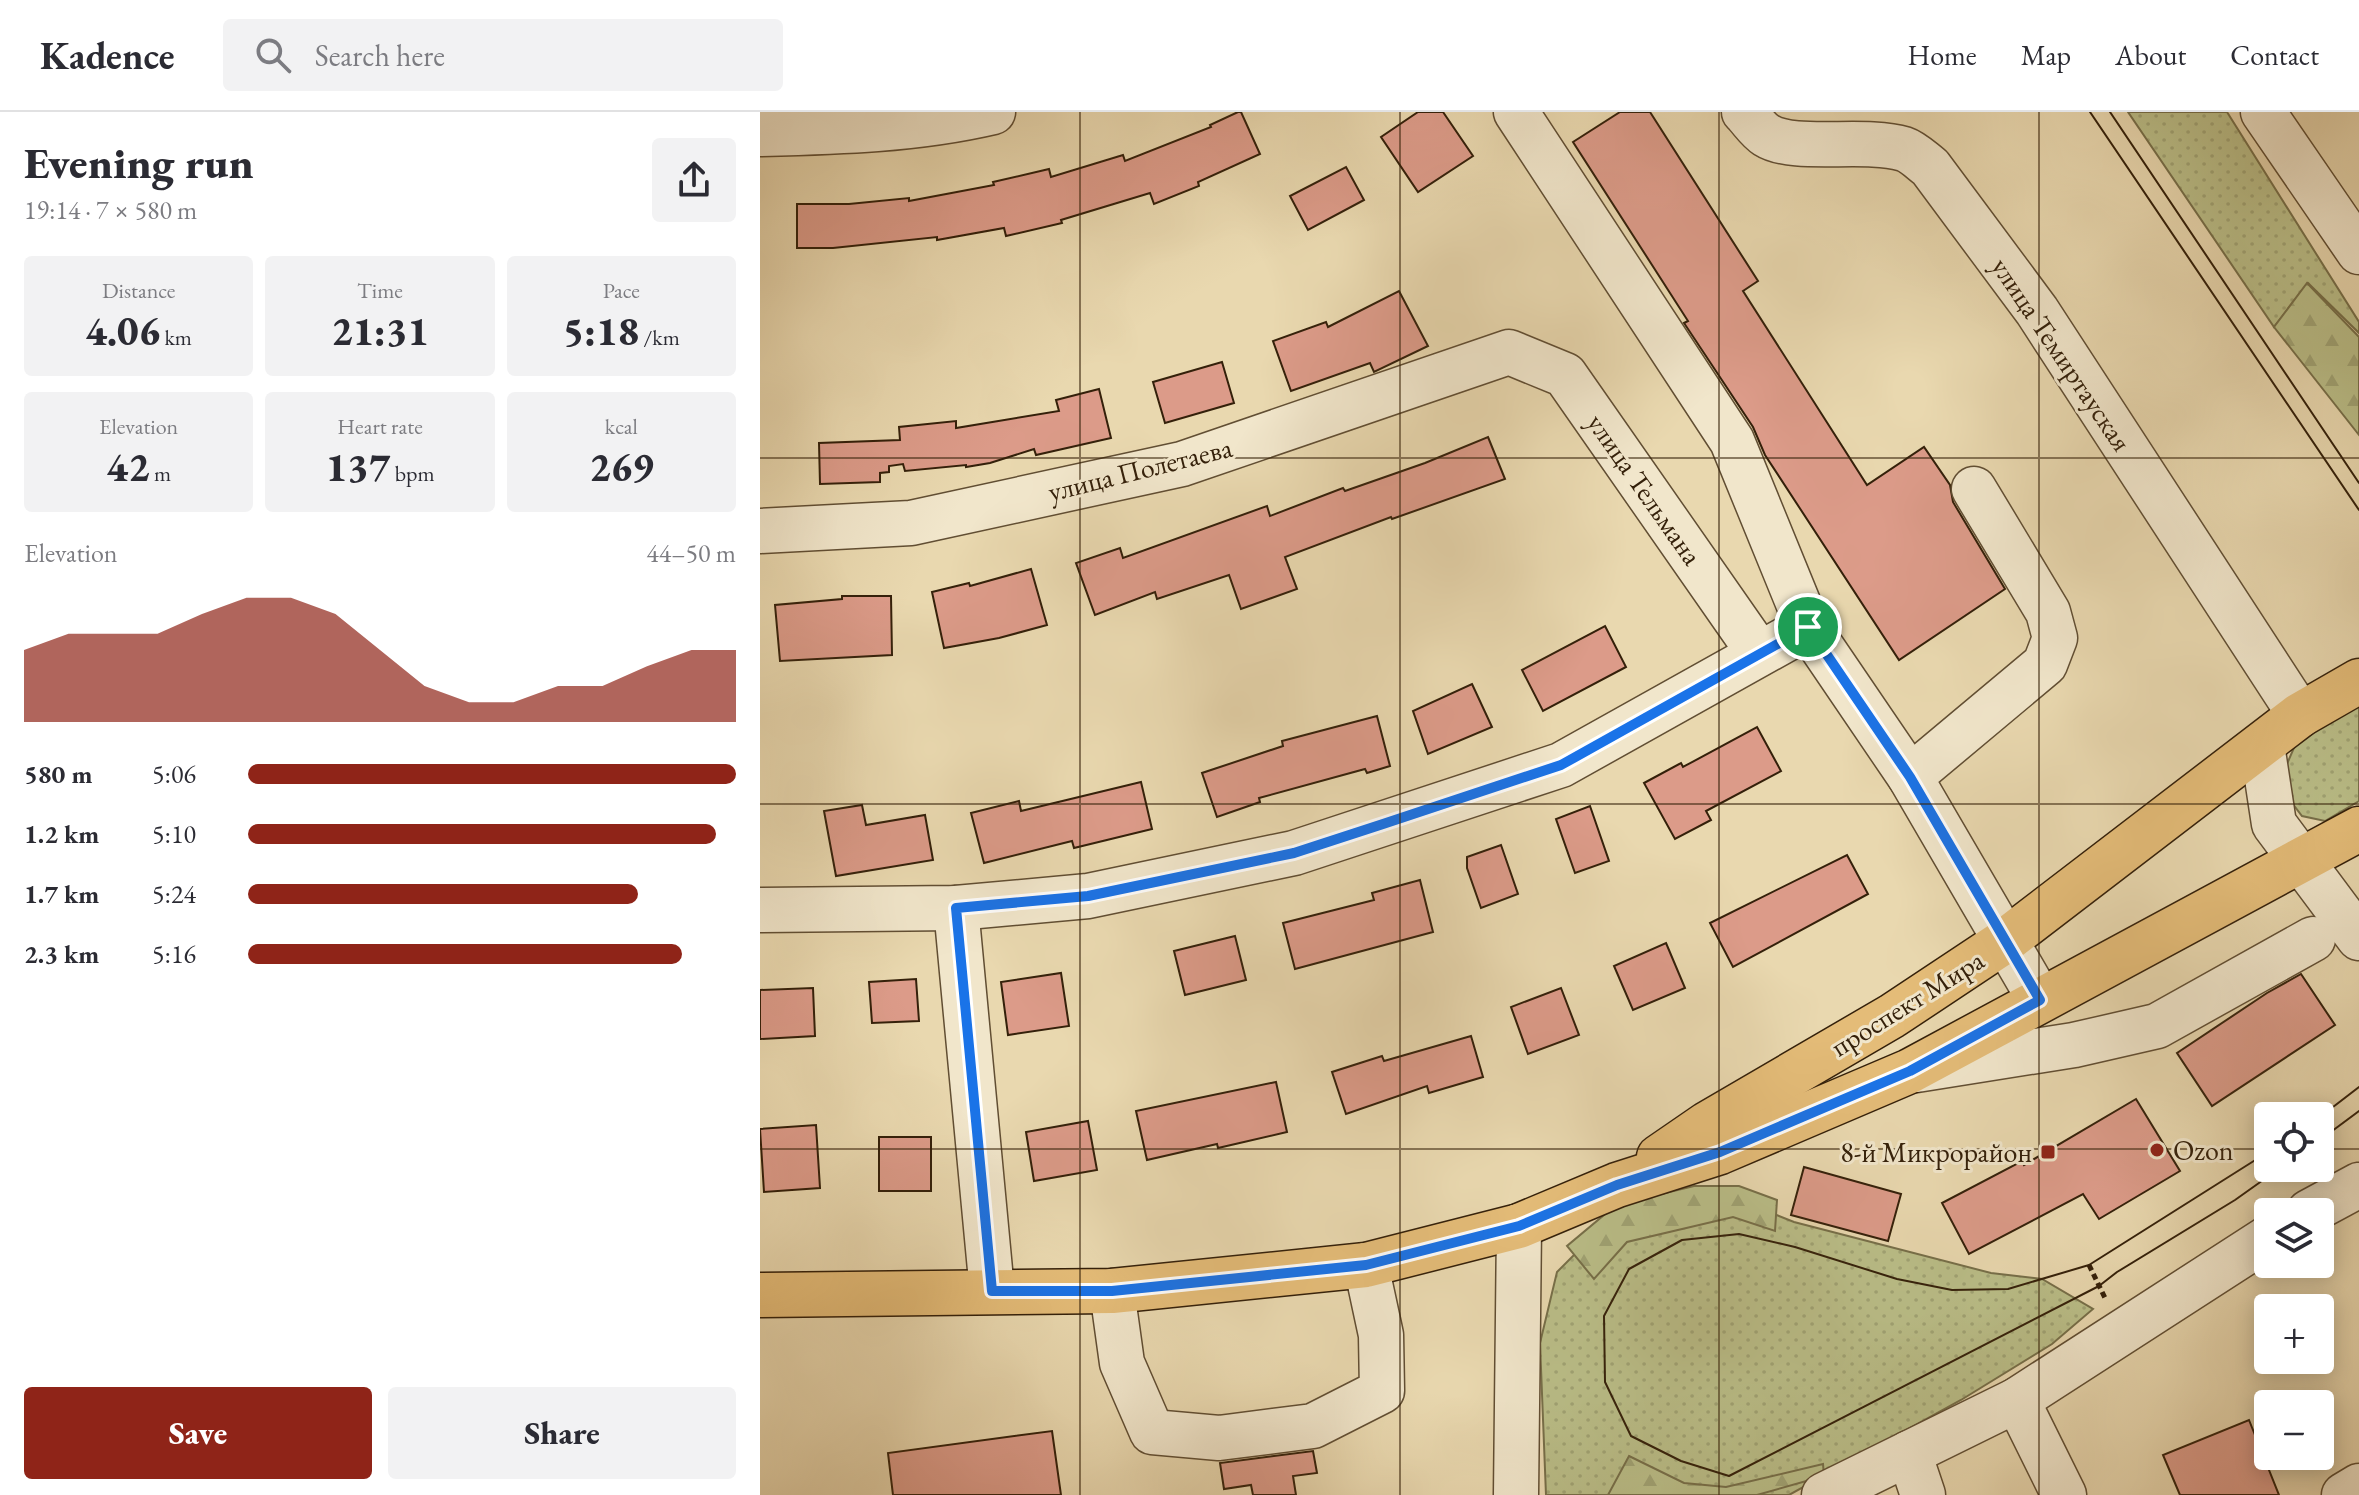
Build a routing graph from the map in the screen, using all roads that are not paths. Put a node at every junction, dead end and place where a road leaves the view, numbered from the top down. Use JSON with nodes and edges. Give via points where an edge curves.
{"nodes":[{"id":1,"x":993,"y":112,"type":"edge"},
{"id":2,"x":1516,"y":112,"type":"edge"},
{"id":3,"x":1744,"y":112,"type":"edge"},
{"id":4,"x":2263,"y":112,"type":"edge"},
{"id":5,"x":870,"y":121,"type":"edge"},
{"id":6,"x":760,"y":134,"type":"edge"},
{"id":7,"x":2359,"y":252,"type":"edge"},
{"id":8,"x":1509,"y":352,"type":"joint"},
{"id":9,"x":1974,"y":489,"type":"dead end"},
{"id":10,"x":760,"y":531,"type":"edge"},
{"id":11,"x":1808,"y":627,"type":"junction"},
{"id":12,"x":1759,"y":653,"type":"junction"},
{"id":13,"x":2359,"y":681,"type":"edge"},
{"id":14,"x":2300,"y":715,"type":"junction"},
{"id":15,"x":2262,"y":745,"type":"junction"},
{"id":16,"x":1910,"y":777,"type":"junction"},
{"id":17,"x":2359,"y":829,"type":"edge"},
{"id":18,"x":2302,"y":861,"type":"junction"},
{"id":19,"x":956,"y":908,"type":"junction"},
{"id":20,"x":760,"y":910,"type":"edge"},
{"id":21,"x":2359,"y":938,"type":"edge"},
{"id":22,"x":2313,"y":939,"type":"dead end"},
{"id":23,"x":2005,"y":941,"type":"junction"},
{"id":24,"x":2040,"y":1000,"type":"junction"},
{"id":25,"x":1910,"y":1071,"type":"junction"},
{"id":26,"x":1617,"y":1185,"type":"junction"},
{"id":27,"x":2359,"y":1185,"type":"edge"},
{"id":28,"x":2334,"y":1198,"type":"edge"},
{"id":29,"x":1519,"y":1226,"type":"junction"},
{"id":30,"x":2254,"y":1247,"type":"edge"},
{"id":31,"x":1366,"y":1265,"type":"junction"},
{"id":32,"x":992,"y":1291,"type":"junction"},
{"id":33,"x":1112,"y":1291,"type":"junction"},
{"id":34,"x":760,"y":1295,"type":"edge"},
{"id":35,"x":2017,"y":1400,"type":"junction"},
{"id":36,"x":1909,"y":1453,"type":"junction"},
{"id":37,"x":2359,"y":1486,"type":"edge"},
{"id":38,"x":1516,"y":1495,"type":"edge"},
{"id":39,"x":1824,"y":1495,"type":"edge"},
{"id":40,"x":1923,"y":1495,"type":"edge"},
{"id":41,"x":2064,"y":1495,"type":"edge"},
{"id":42,"x":2344,"y":1495,"type":"edge"}],
"edges":[{"from":1,"to":5,"type":"street","via":[[964,119]]},
{"from":2,"to":11,"type":"street","via":[[1732,441]]},
{"from":3,"to":14,"type":"street","name":"улица Темиртауская","via":[[1765,135],[1787,144],[1883,145],[1906,150],[1930,167],[2037,311]]},
{"from":4,"to":7,"type":"street"},
{"from":5,"to":6,"type":"street"},
{"from":8,"to":10,"type":"street","name":"улица Полетаева","via":[[1182,464],[911,523]]},
{"from":8,"to":12,"type":"street","name":"улица Тельмана","via":[[1565,375]]},
{"from":9,"to":16,"type":"street","via":[[2048,612],[2055,638],[2045,664]]},
{"from":11,"to":12,"type":"street"},
{"from":11,"to":16,"type":"street"},
{"from":12,"to":19,"type":"street","via":[[1561,765],[1294,853],[1088,896]]},
{"from":13,"to":14,"type":"main road","name":"проспект Мира"},
{"from":14,"to":15,"type":"main road","name":"проспект Мира"},
{"from":15,"to":18,"type":"street","via":[[2274,824]]},
{"from":15,"to":23,"type":"main road","name":"проспект Мира"},
{"from":16,"to":23,"type":"street"},
{"from":17,"to":18,"type":"main road","name":"проспект Мира"},
{"from":18,"to":21,"type":"street"},
{"from":18,"to":24,"type":"main road","name":"проспект Мира"},
{"from":19,"to":20,"type":"street"},
{"from":19,"to":32,"type":"street"},
{"from":22,"to":25,"type":"street","via":[[2157,1026]]},
{"from":23,"to":24,"type":"street"},
{"from":23,"to":26,"type":"main road","name":"проспект Мира"},
{"from":24,"to":25,"type":"main road","name":"проспект Мира"},
{"from":25,"to":26,"type":"main road","name":"проспект Мира","via":[[1720,1152]]},
{"from":26,"to":29,"type":"main road","name":"проспект Мира"},
{"from":27,"to":28,"type":"street"},
{"from":29,"to":31,"type":"main road","name":"проспект Мира"},
{"from":29,"to":38,"type":"street"},
{"from":30,"to":35,"type":"street"},
{"from":31,"to":33,"type":"main road","name":"проспект Мира"},
{"from":31,"to":33,"type":"street","via":[[1381,1335],[1382,1391],[1313,1426],[1219,1438],[1152,1432],[1122,1363]]},
{"from":32,"to":33,"type":"main road","name":"проспект Мира"},
{"from":32,"to":34,"type":"main road","name":"проспект Мира"},
{"from":35,"to":36,"type":"street"},
{"from":35,"to":41,"type":"street"},
{"from":36,"to":39,"type":"street"},
{"from":36,"to":40,"type":"street"},
{"from":37,"to":42,"type":"street"}]}
